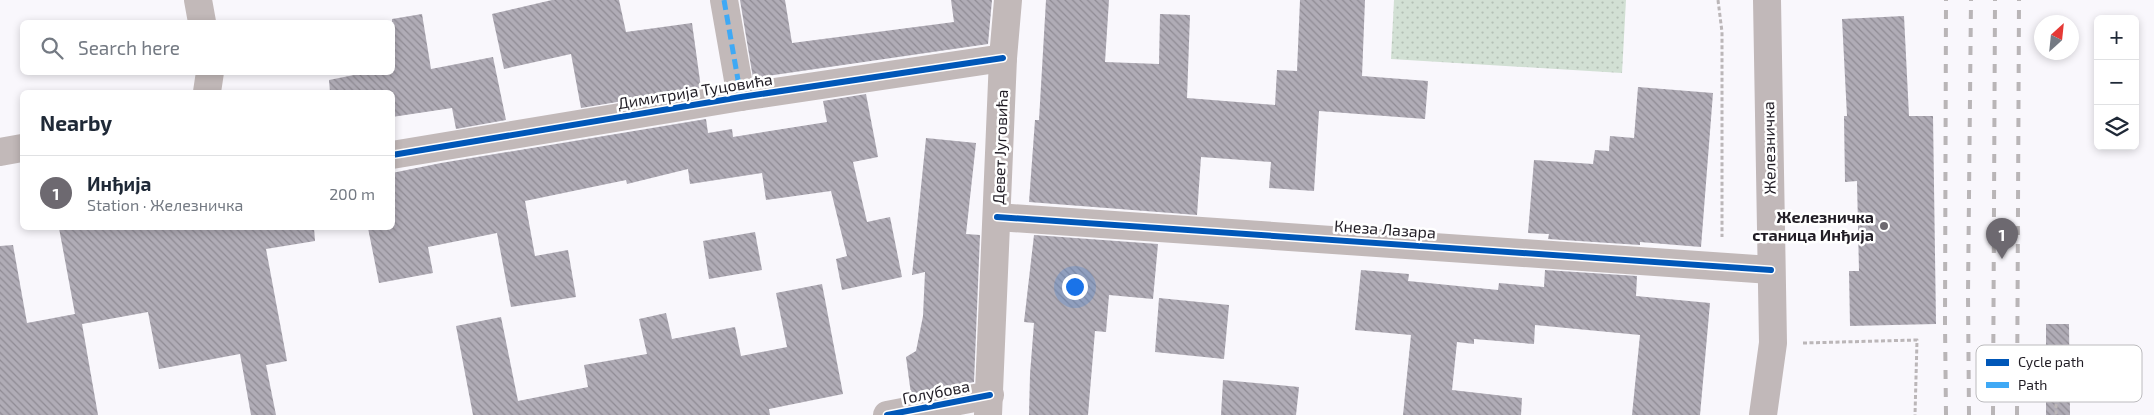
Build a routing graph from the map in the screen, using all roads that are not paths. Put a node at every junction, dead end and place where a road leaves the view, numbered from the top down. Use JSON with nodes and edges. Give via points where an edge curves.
{"nodes":[{"id":1,"x":198,"y":0,"type":"edge"},
{"id":2,"x":724,"y":0,"type":"edge"},
{"id":3,"x":1008,"y":0,"type":"edge"},
{"id":4,"x":1766,"y":0,"type":"edge"},
{"id":5,"x":202,"y":20,"type":"edge"},
{"id":6,"x":1003,"y":58,"type":"junction"},
{"id":7,"x":210,"y":75,"type":"edge"},
{"id":8,"x":207,"y":90,"type":"edge"},
{"id":9,"x":741,"y":97,"type":"junction"},
{"id":10,"x":20,"y":148,"type":"edge"},
{"id":11,"x":0,"y":152,"type":"edge"},
{"id":12,"x":395,"y":155,"type":"edge"},
{"id":13,"x":997,"y":216,"type":"junction"},
{"id":14,"x":1771,"y":270,"type":"junction"},
{"id":15,"x":989,"y":405,"type":"edge"},
{"id":16,"x":887,"y":415,"type":"edge"},
{"id":17,"x":1763,"y":415,"type":"edge"}],
"edges":[{"from":1,"to":5,"type":"street"},
{"from":2,"to":9,"type":"street"},
{"from":3,"to":6,"type":"street","name":"Девет Југовића"},
{"from":4,"to":14,"type":"street","name":"Железничка"},
{"from":6,"to":9,"type":"street","name":"Димитрија Туцовића"},
{"from":6,"to":13,"type":"street","name":"Девет Југовића"},
{"from":7,"to":8,"type":"street"},
{"from":9,"to":12,"type":"street","name":"Димитрија Туцовића"},
{"from":10,"to":11,"type":"street"},
{"from":13,"to":14,"type":"street","name":"Кнеза Лазара"},
{"from":13,"to":15,"type":"street","name":"Девет Југовића"},
{"from":14,"to":17,"type":"street","name":"Железничка","via":[[1772,343]]},
{"from":15,"to":16,"type":"street","name":"Голубова"}]}
